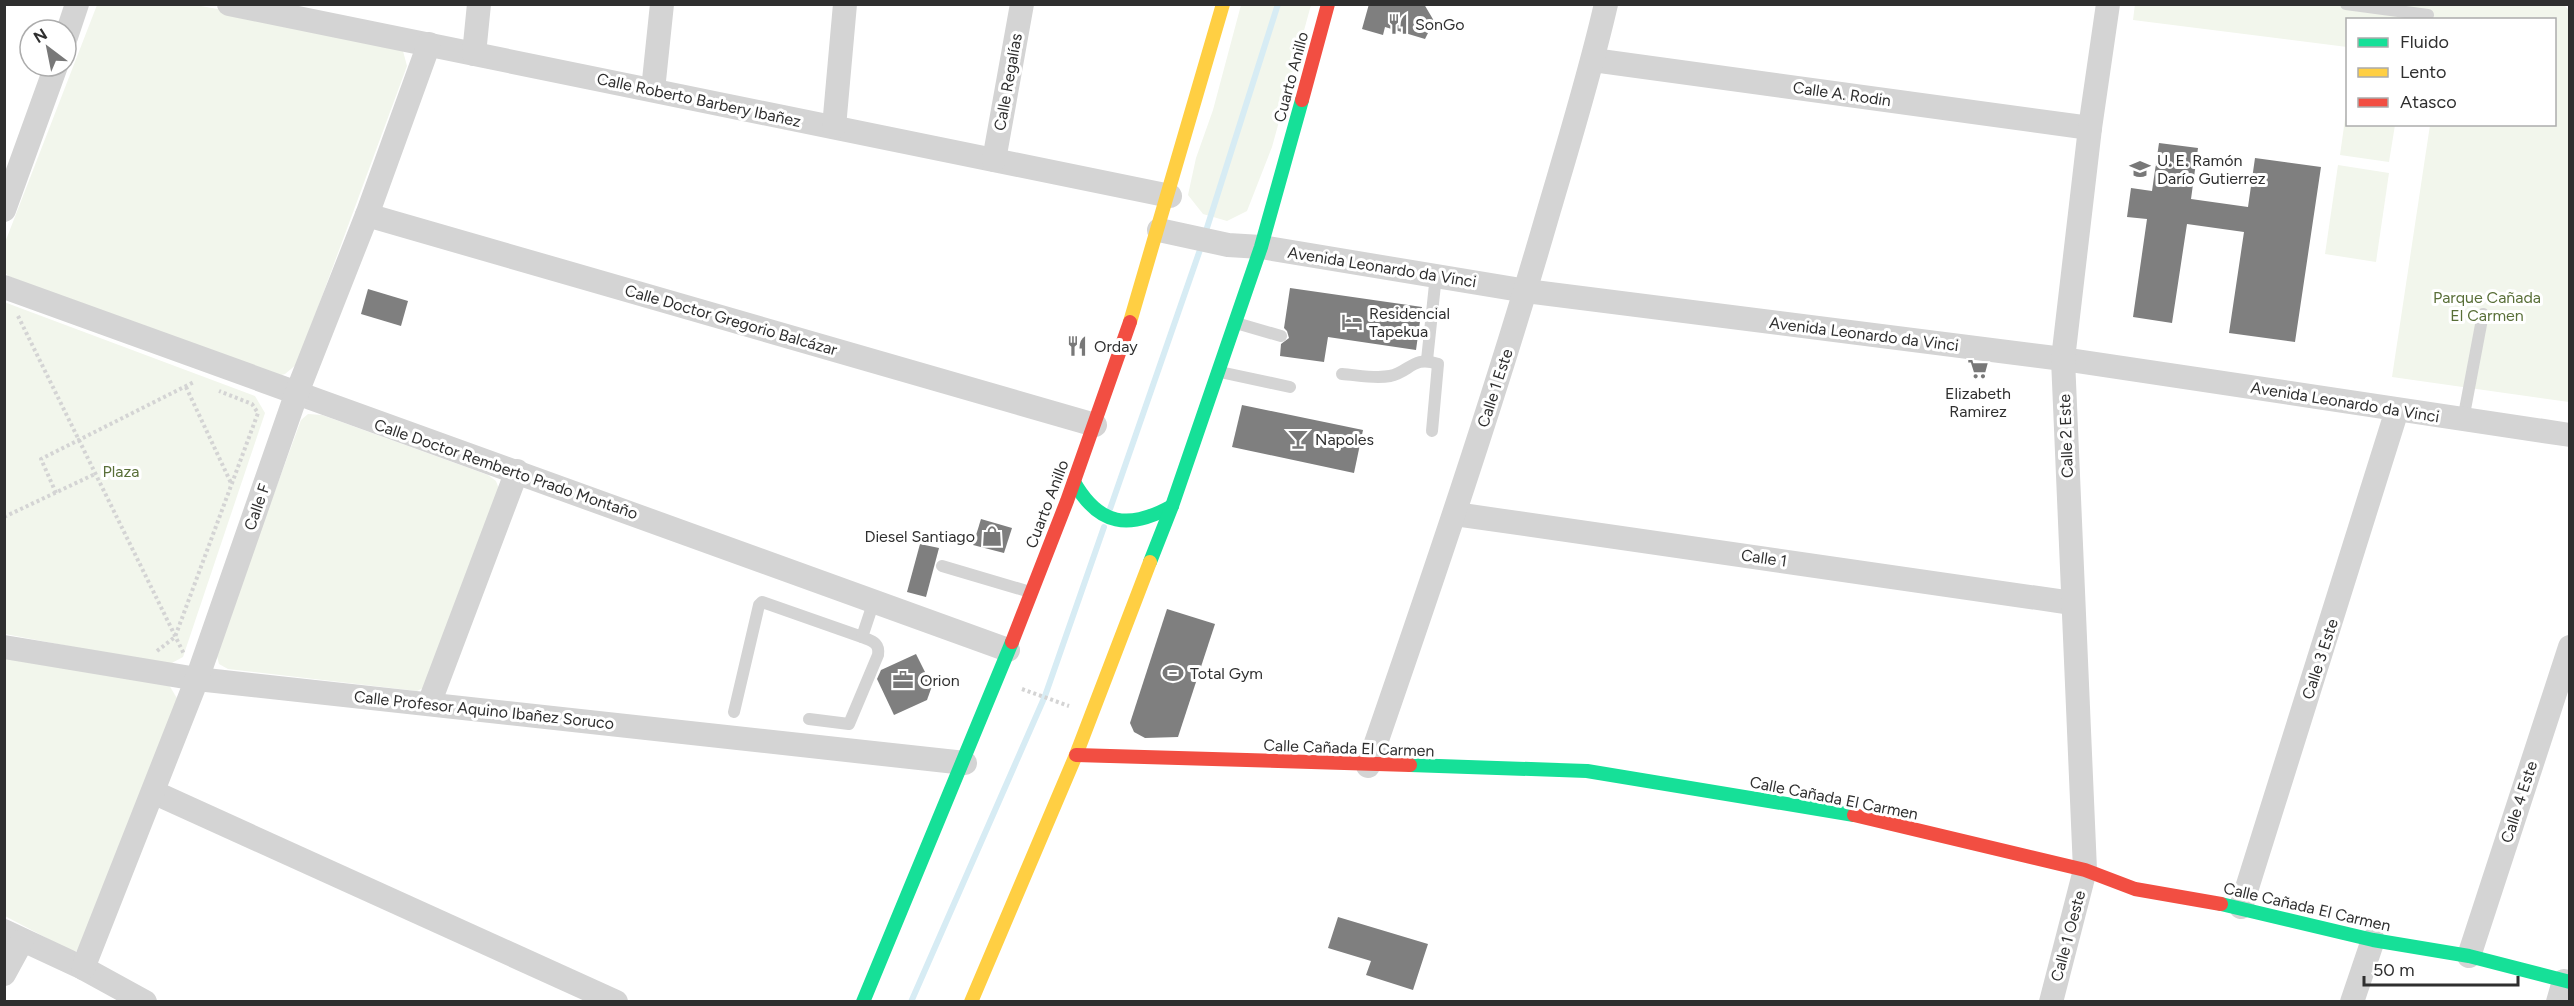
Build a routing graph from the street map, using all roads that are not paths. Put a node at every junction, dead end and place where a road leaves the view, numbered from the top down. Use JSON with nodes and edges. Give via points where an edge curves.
{"nodes":[{"id":1,"x":229,"y":4,"type":"edge"},
{"id":2,"x":479,"y":4,"type":"edge"},
{"id":3,"x":662,"y":4,"type":"edge"},
{"id":4,"x":845,"y":4,"type":"edge"},
{"id":5,"x":1022,"y":4,"type":"edge"},
{"id":6,"x":1223,"y":4,"type":"edge"},
{"id":7,"x":1328,"y":4,"type":"edge"},
{"id":8,"x":1606,"y":4,"type":"edge"},
{"id":9,"x":2108,"y":4,"type":"edge"},
{"id":10,"x":2346,"y":4,"type":"edge"},
{"id":11,"x":283,"y":9,"type":"edge"},
{"id":12,"x":2428,"y":15,"type":"dead end"},
{"id":13,"x":429,"y":44,"type":"junction"},
{"id":14,"x":474,"y":54,"type":"junction"},
{"id":15,"x":1593,"y":60,"type":"junction"},
{"id":16,"x":52,"y":78,"type":"edge"},
{"id":17,"x":653,"y":90,"type":"junction"},
{"id":18,"x":834,"y":127,"type":"junction"},
{"id":19,"x":2090,"y":128,"type":"junction"},
{"id":20,"x":994,"y":160,"type":"junction"},
{"id":21,"x":1170,"y":196,"type":"junction"},
{"id":22,"x":4,"y":210,"type":"edge"},
{"id":23,"x":367,"y":215,"type":"junction"},
{"id":24,"x":1159,"y":230,"type":"junction"},
{"id":25,"x":1262,"y":248,"type":"junction"},
{"id":26,"x":1436,"y":275,"type":"junction"},
{"id":27,"x":4,"y":286,"type":"edge"},
{"id":28,"x":1526,"y":291,"type":"junction"},
{"id":29,"x":2483,"y":314,"type":"dead end"},
{"id":30,"x":1235,"y":323,"type":"junction"},
{"id":31,"x":1281,"y":336,"type":"dead end"},
{"id":32,"x":2063,"y":359,"type":"junction"},
{"id":33,"x":1426,"y":360,"type":"junction"},
{"id":34,"x":1218,"y":372,"type":"junction"},
{"id":35,"x":1342,"y":374,"type":"dead end"},
{"id":36,"x":1290,"y":387,"type":"dead end"},
{"id":37,"x":296,"y":395,"type":"junction"},
{"id":38,"x":2397,"y":410,"type":"junction"},
{"id":39,"x":2463,"y":420,"type":"junction"},
{"id":40,"x":1095,"y":425,"type":"junction"},
{"id":41,"x":1432,"y":431,"type":"dead end"},
{"id":42,"x":2570,"y":435,"type":"edge"},
{"id":43,"x":517,"y":471,"type":"junction"},
{"id":44,"x":1074,"y":482,"type":"junction"},
{"id":45,"x":1172,"y":506,"type":"junction"},
{"id":46,"x":1455,"y":514,"type":"junction"},
{"id":47,"x":1073,"y":526,"type":"dead end"},
{"id":48,"x":1129,"y":533,"type":"junction"},
{"id":49,"x":1052,"y":537,"type":"junction"},
{"id":50,"x":1152,"y":558,"type":"junction"},
{"id":51,"x":942,"y":566,"type":"dead end"},
{"id":52,"x":1030,"y":592,"type":"junction"},
{"id":53,"x":874,"y":601,"type":"junction"},
{"id":54,"x":2072,"y":603,"type":"junction"},
{"id":55,"x":862,"y":637,"type":"junction"},
{"id":56,"x":4,"y":647,"type":"edge"},
{"id":57,"x":2570,"y":647,"type":"edge"},
{"id":58,"x":1008,"y":650,"type":"junction"},
{"id":59,"x":197,"y":679,"type":"junction"},
{"id":60,"x":429,"y":704,"type":"junction"},
{"id":61,"x":734,"y":712,"type":"dead end"},
{"id":62,"x":808,"y":719,"type":"dead end"},
{"id":63,"x":827,"y":721,"type":"junction"},
{"id":64,"x":821,"y":747,"type":"junction"},
{"id":65,"x":1076,"y":755,"type":"junction"},
{"id":66,"x":965,"y":763,"type":"junction"},
{"id":67,"x":1368,"y":766,"type":"junction"},
{"id":68,"x":153,"y":792,"type":"junction"},
{"id":69,"x":2085,"y":870,"type":"junction"},
{"id":70,"x":2241,"y":907,"type":"junction"},
{"id":71,"x":13,"y":936,"type":"edge"},
{"id":72,"x":2373,"y":940,"type":"junction"},
{"id":73,"x":2469,"y":956,"type":"junction"},
{"id":74,"x":83,"y":968,"type":"junction"},
{"id":75,"x":4,"y":974,"type":"edge"},
{"id":76,"x":2564,"y":988,"type":"edge"},
{"id":77,"x":145,"y":1002,"type":"edge"},
{"id":78,"x":616,"y":1002,"type":"edge"},
{"id":79,"x":863,"y":1002,"type":"edge"},
{"id":80,"x":971,"y":1002,"type":"edge"},
{"id":81,"x":2051,"y":1002,"type":"edge"},
{"id":82,"x":2352,"y":1002,"type":"edge"}],
"edges":[{"from":1,"to":11,"type":"street","name":"Calle Roberto Barbery Ibañez"},
{"from":2,"to":14,"type":"street"},
{"from":3,"to":17,"type":"street"},
{"from":4,"to":18,"type":"street"},
{"from":5,"to":20,"type":"street","name":"Calle Regalías"},
{"from":6,"to":21,"type":"main road","name":"Cuarto Anillo"},
{"from":7,"to":25,"type":"main road","name":"Cuarto Anillo"},
{"from":8,"to":15,"type":"street","name":"Calle 1 Este"},
{"from":9,"to":19,"type":"street","name":"Calle 2 Este"},
{"from":10,"to":12,"type":"lane"},
{"from":11,"to":13,"type":"street","name":"Calle Roberto Barbery Ibañez"},
{"from":13,"to":14,"type":"street","name":"Calle Roberto Barbery Ibañez"},
{"from":13,"to":23,"type":"street","name":"Calle F"},
{"from":14,"to":17,"type":"street","name":"Calle Roberto Barbery Ibañez"},
{"from":15,"to":19,"type":"street","name":"Calle A. Rodin"},
{"from":15,"to":28,"type":"street","name":"Calle 1 Este"},
{"from":16,"to":22,"type":"street"},
{"from":17,"to":18,"type":"street","name":"Calle Roberto Barbery Ibañez"},
{"from":18,"to":20,"type":"street","name":"Calle Roberto Barbery Ibañez"},
{"from":19,"to":32,"type":"street","name":"Calle 2 Este"},
{"from":20,"to":21,"type":"street","name":"Calle Roberto Barbery Ibañez"},
{"from":21,"to":24,"type":"main road","name":"Cuarto Anillo"},
{"from":23,"to":37,"type":"street","name":"Calle F"},
{"from":23,"to":40,"type":"street","name":"Calle Doctor Gregorio Balcázar"},
{"from":24,"to":25,"type":"street","name":"Avenida Leonardo da Vinci"},
{"from":24,"to":40,"type":"main road","name":"Cuarto Anillo"},
{"from":25,"to":26,"type":"street","name":"Avenida Leonardo da Vinci"},
{"from":25,"to":30,"type":"main road","name":"Cuarto Anillo"},
{"from":26,"to":28,"type":"street","name":"Avenida Leonardo da Vinci"},
{"from":26,"to":33,"type":"lane"},
{"from":27,"to":37,"type":"street","name":"Calle Doctor Remberto Prado Montaño"},
{"from":28,"to":32,"type":"street","name":"Avenida Leonardo da Vinci"},
{"from":28,"to":46,"type":"street","name":"Calle 1 Este"},
{"from":29,"to":39,"type":"lane"},
{"from":30,"to":31,"type":"lane"},
{"from":30,"to":34,"type":"main road","name":"Cuarto Anillo"},
{"from":32,"to":38,"type":"street","name":"Avenida Leonardo da Vinci"},
{"from":32,"to":54,"type":"street","name":"Calle 2 Este"},
{"from":33,"to":35,"type":"lane","via":[[1388,376]]},
{"from":33,"to":41,"type":"lane","via":[[1439,366]]},
{"from":34,"to":36,"type":"lane"},
{"from":34,"to":45,"type":"main road","name":"Cuarto Anillo"},
{"from":37,"to":43,"type":"street","name":"Calle Doctor Remberto Prado Montaño"},
{"from":37,"to":59,"type":"street","name":"Calle F"},
{"from":38,"to":39,"type":"street","name":"Avenida Leonardo da Vinci"},
{"from":38,"to":70,"type":"street","name":"Calle 3 Este"},
{"from":39,"to":42,"type":"street","name":"Avenida Leonardo da Vinci"},
{"from":40,"to":44,"type":"main road","name":"Cuarto Anillo"},
{"from":43,"to":53,"type":"street","name":"Calle Doctor Remberto Prado Montaño"},
{"from":43,"to":60,"type":"street"},
{"from":44,"to":48,"type":"main road","via":[[1100,521]]},
{"from":44,"to":49,"type":"main road","name":"Cuarto Anillo"},
{"from":45,"to":48,"type":"main road"},
{"from":45,"to":50,"type":"main road","name":"Cuarto Anillo"},
{"from":46,"to":54,"type":"street","name":"Calle 1"},
{"from":46,"to":67,"type":"street","name":"Calle 1 Este"},
{"from":47,"to":49,"type":"main road"},
{"from":48,"to":50,"type":"main road"},
{"from":49,"to":52,"type":"main road","name":"Cuarto Anillo"},
{"from":50,"to":65,"type":"main road","name":"Cuarto Anillo"},
{"from":51,"to":52,"type":"lane"},
{"from":52,"to":58,"type":"main road","name":"Cuarto Anillo"},
{"from":53,"to":55,"type":"lane"},
{"from":53,"to":58,"type":"street","name":"Calle Doctor Remberto Prado Montaño"},
{"from":54,"to":69,"type":"street","name":"Calle 2 Este"},
{"from":55,"to":61,"type":"lane","via":[[762,602]]},
{"from":55,"to":63,"type":"lane","via":[[879,648],[866,684],[849,724]]},
{"from":56,"to":59,"type":"street","name":"Calle Profesor Aquino Ibañez Soruco"},
{"from":57,"to":73,"type":"street","name":"Calle 4 Este"},
{"from":58,"to":66,"type":"main road","name":"Cuarto Anillo"},
{"from":59,"to":60,"type":"street","name":"Calle Profesor Aquino Ibañez Soruco"},
{"from":59,"to":68,"type":"street","name":"Calle F"},
{"from":60,"to":64,"type":"street","name":"Calle Profesor Aquino Ibañez Soruco"},
{"from":62,"to":63,"type":"lane"},
{"from":63,"to":64,"type":"lane"},
{"from":64,"to":66,"type":"street","name":"Calle Profesor Aquino Ibañez Soruco"},
{"from":65,"to":67,"type":"main road","name":"Calle Cañada El Carmen"},
{"from":65,"to":80,"type":"main road","name":"Cuarto Anillo"},
{"from":66,"to":79,"type":"main road","name":"Cuarto Anillo"},
{"from":67,"to":69,"type":"main road","name":"Calle Cañada El Carmen","via":[[1587,771],[1839,812]]},
{"from":68,"to":74,"type":"street","name":"Calle F"},
{"from":68,"to":78,"type":"street"},
{"from":69,"to":70,"type":"main road","name":"Calle Cañada El Carmen","via":[[2136,889]]},
{"from":69,"to":81,"type":"street","name":"Calle 1 Oeste"},
{"from":70,"to":72,"type":"main road","name":"Calle Cañada El Carmen"},
{"from":71,"to":74,"type":"street"},
{"from":71,"to":75,"type":"street"},
{"from":72,"to":73,"type":"main road","name":"Calle Cañada El Carmen"},
{"from":72,"to":82,"type":"street"},
{"from":73,"to":76,"type":"main road","name":"Calle Cañada El Carmen"},
{"from":74,"to":77,"type":"street"}]}
